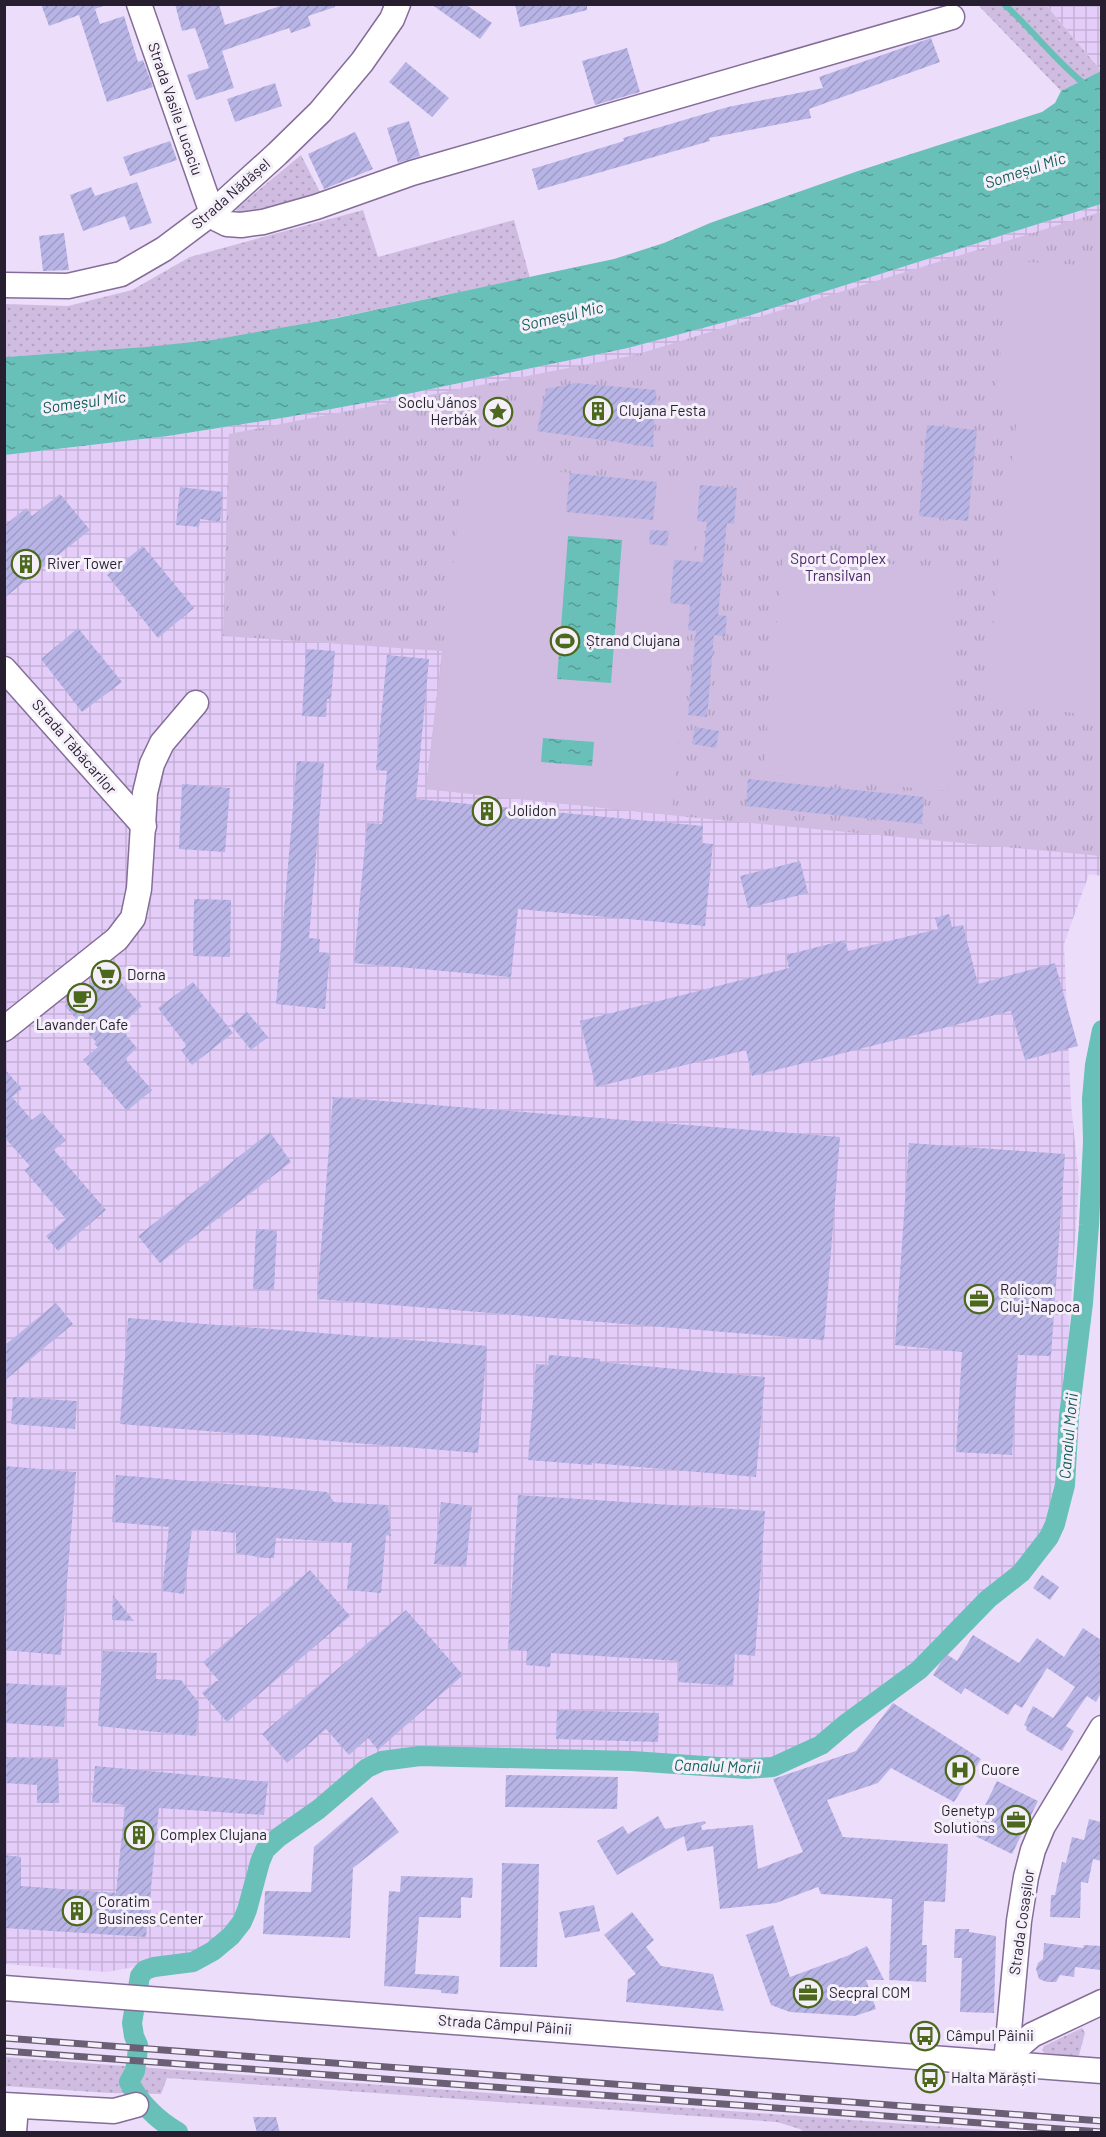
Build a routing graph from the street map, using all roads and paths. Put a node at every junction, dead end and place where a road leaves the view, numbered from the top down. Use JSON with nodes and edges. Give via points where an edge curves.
{"nodes":[{"id":1,"x":139,"y":4,"type":"edge"},
{"id":2,"x":398,"y":4,"type":"edge"},
{"id":3,"x":952,"y":17,"type":"dead end"},
{"id":4,"x":212,"y":213,"type":"junction"},
{"id":5,"x":4,"y":285,"type":"edge"},
{"id":6,"x":4,"y":669,"type":"edge"},
{"id":7,"x":196,"y":703,"type":"dead end"},
{"id":8,"x":144,"y":825,"type":"junction"},
{"id":9,"x":4,"y":1029,"type":"edge"},
{"id":10,"x":1101,"y":1728,"type":"edge"},
{"id":11,"x":4,"y":1988,"type":"edge"},
{"id":12,"x":1101,"y":2002,"type":"edge"},
{"id":13,"x":1006,"y":2063,"type":"junction"},
{"id":14,"x":1100,"y":2066,"type":"edge"},
{"id":15,"x":10,"y":2105,"type":"edge"},
{"id":16,"x":136,"y":2105,"type":"dead end"},
{"id":17,"x":14,"y":2133,"type":"edge"}],
"edges":[{"from":1,"to":4,"type":"street","name":"Strada Vasile Lucaciu"},
{"from":2,"to":4,"type":"street","name":"Strada Nădășel","via":[[362,62],[320,112]]},
{"from":3,"to":4,"type":"street","via":[[412,173],[263,222],[227,224]]},
{"from":4,"to":5,"type":"street","name":"Strada Nădășel","via":[[164,249],[121,274],[68,286]]},
{"from":6,"to":8,"type":"street","name":"Strada Tăbăcarilor"},
{"from":7,"to":8,"type":"street","via":[[162,743],[152,764],[145,793]]},
{"from":8,"to":9,"type":"street","via":[[133,918],[117,939]]},
{"from":10,"to":13,"type":"street","name":"Strada Cosașilor","via":[[1033,1850],[1019,1921]]},
{"from":11,"to":13,"type":"street","name":"Strada Câmpul Pâinii"},
{"from":12,"to":13,"type":"street","via":[[1032,2035]]},
{"from":13,"to":14,"type":"street","name":"Strada Câmpul Pâinii"},
{"from":15,"to":16,"type":"street","via":[[114,2111]]},
{"from":15,"to":17,"type":"street"}]}
